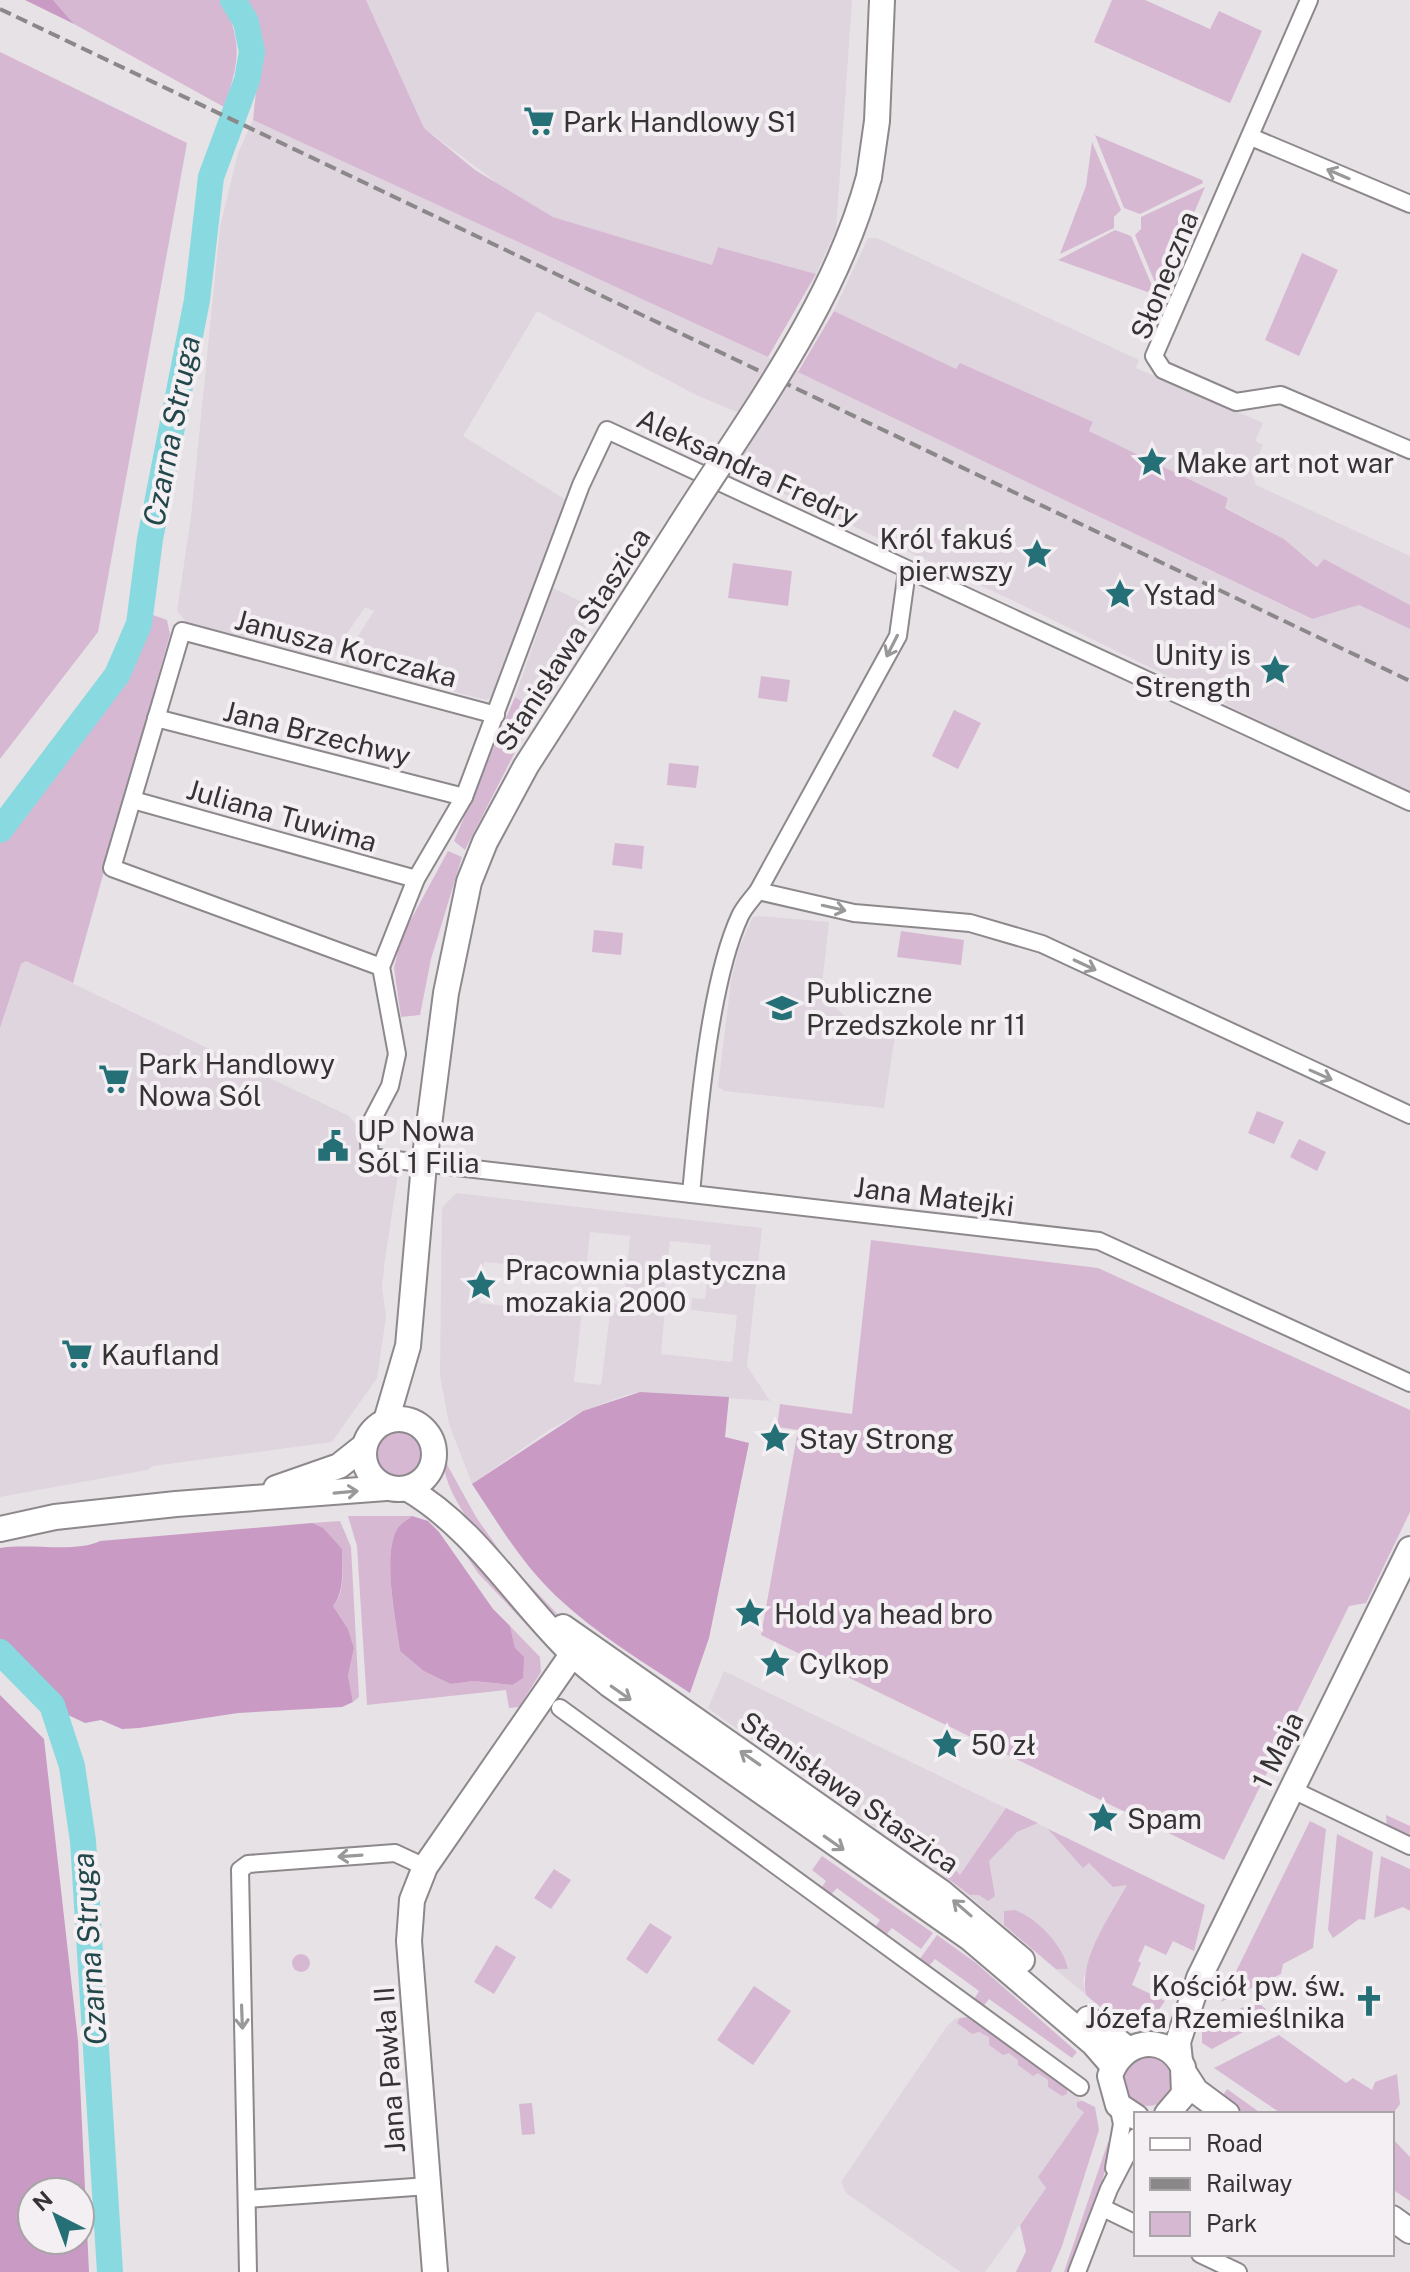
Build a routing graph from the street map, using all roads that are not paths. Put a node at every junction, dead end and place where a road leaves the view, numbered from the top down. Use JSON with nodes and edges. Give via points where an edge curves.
{"nodes":[{"id":1,"x":882,"y":0,"type":"edge"},
{"id":2,"x":1309,"y":0,"type":"edge"},
{"id":3,"x":1251,"y":137,"type":"junction"},
{"id":4,"x":1410,"y":204,"type":"edge"},
{"id":5,"x":1410,"y":450,"type":"edge"},
{"id":6,"x":907,"y":571,"type":"junction"},
{"id":7,"x":496,"y":715,"type":"junction"},
{"id":8,"x":156,"y":718,"type":"junction"},
{"id":9,"x":464,"y":797,"type":"junction"},
{"id":10,"x":133,"y":800,"type":"junction"},
{"id":11,"x":1410,"y":802,"type":"edge"},
{"id":12,"x":416,"y":879,"type":"junction"},
{"id":13,"x":758,"y":891,"type":"junction"},
{"id":14,"x":381,"y":967,"type":"junction"},
{"id":15,"x":1410,"y":1115,"type":"edge"},
{"id":16,"x":424,"y":1164,"type":"junction"},
{"id":17,"x":691,"y":1194,"type":"junction"},
{"id":18,"x":408,"y":1346,"type":"junction"},
{"id":19,"x":1410,"y":1383,"type":"edge"},
{"id":20,"x":386,"y":1421,"type":"junction"},
{"id":21,"x":422,"y":1427,"type":"junction"},
{"id":22,"x":363,"y":1447,"type":"junction"},
{"id":23,"x":432,"y":1468,"type":"junction"},
{"id":24,"x":397,"y":1488,"type":"junction"},
{"id":25,"x":250,"y":1497,"type":"junction"},
{"id":26,"x":0,"y":1515,"type":"edge"},
{"id":27,"x":55,"y":1517,"type":"junction"},
{"id":28,"x":0,"y":1529,"type":"edge"},
{"id":29,"x":1410,"y":1549,"type":"edge"},
{"id":30,"x":481,"y":1551,"type":"junction"},
{"id":31,"x":577,"y":1647,"type":"junction"},
{"id":32,"x":560,"y":1708,"type":"dead end"},
{"id":33,"x":1291,"y":1789,"type":"junction"},
{"id":34,"x":1410,"y":1846,"type":"edge"},
{"id":35,"x":425,"y":1867,"type":"junction"},
{"id":36,"x":1199,"y":1978,"type":"junction"},
{"id":37,"x":1128,"y":2053,"type":"junction"},
{"id":38,"x":1182,"y":2068,"type":"junction"},
{"id":39,"x":1080,"y":2087,"type":"dead end"},
{"id":40,"x":1127,"y":2111,"type":"edge"},
{"id":41,"x":1170,"y":2112,"type":"edge"},
{"id":42,"x":1224,"y":2112,"type":"edge"},
{"id":43,"x":1134,"y":2141,"type":"edge"},
{"id":44,"x":428,"y":2186,"type":"junction"},
{"id":45,"x":1109,"y":2189,"type":"junction"},
{"id":46,"x":247,"y":2199,"type":"junction"},
{"id":47,"x":1103,"y":2208,"type":"junction"},
{"id":48,"x":1134,"y":2223,"type":"edge"},
{"id":49,"x":1204,"y":2256,"type":"edge"},
{"id":50,"x":248,"y":2272,"type":"edge"},
{"id":51,"x":435,"y":2272,"type":"edge"},
{"id":52,"x":1077,"y":2272,"type":"edge"},
{"id":53,"x":1238,"y":2272,"type":"edge"}],
"edges":[{"from":1,"to":16,"type":"street","name":"Stanisława Staszica","bridge":true,"via":[[869,177],[857,220],[821,302],[526,766],[469,882],[451,959]]},
{"from":2,"to":3,"type":"street","name":"Słoneczna"},
{"from":4,"to":3,"type":"street","one_way":true},
{"from":3,"to":5,"type":"street","name":"Słoneczna","via":[[1154,356],[1163,370],[1236,402],[1281,395]]},
{"from":6,"to":7,"type":"street","name":"Aleksandra Fredry","via":[[607,430],[581,485]]},
{"from":6,"to":11,"type":"street","name":"Aleksandra Fredry"},
{"from":6,"to":13,"type":"street","one_way":true,"via":[[898,636]]},
{"from":7,"to":8,"type":"street","name":"Janusza Korczaka","via":[[182,631]]},
{"from":7,"to":9,"type":"street","name":"Aleksandra Fredry"},
{"from":8,"to":9,"type":"street","name":"Jana Brzechwy"},
{"from":8,"to":10,"type":"street"},
{"from":9,"to":12,"type":"street","name":"Aleksandra Fredry"},
{"from":10,"to":12,"type":"street","name":"Juliana Tuwima"},
{"from":10,"to":14,"type":"street","via":[[112,868]]},
{"from":12,"to":14,"type":"street","name":"Aleksandra Fredry"},
{"from":13,"to":15,"type":"street","one_way":true,"via":[[854,913],[970,923],[1042,944]]},
{"from":13,"to":17,"type":"street","via":[[741,914],[723,972]]},
{"from":14,"to":16,"type":"street","via":[[397,1054],[390,1086],[368,1128],[368,1149],[370,1157]]},
{"from":16,"to":17,"type":"street","name":"Jana Matejki"},
{"from":16,"to":18,"type":"street","name":"Stanisława Staszica"},
{"from":17,"to":19,"type":"street","name":"Jana Matejki","via":[[1099,1241]]},
{"from":18,"to":20,"type":"street","name":"Stanisława Staszica"},
{"from":18,"to":21,"type":"street","name":"Stanisława Staszica","via":[[413,1404]]},
{"from":20,"to":21,"type":"street","via":[[402,1419]]},
{"from":20,"to":22,"type":"street"},
{"from":21,"to":23,"type":"street","via":[[434,1446]]},
{"from":22,"to":24,"type":"street","via":[[369,1474]]},
{"from":22,"to":25,"type":"street","via":[[339,1466]]},
{"from":23,"to":24,"type":"street","via":[[418,1485]]},
{"from":23,"to":30,"type":"street","name":"Stanisława Staszica"},
{"from":25,"to":24,"type":"street","one_way":true},
{"from":24,"to":30,"type":"street","name":"Stanisława Staszica","via":[[426,1500]]},
{"from":25,"to":27,"type":"street"},
{"from":26,"to":27,"type":"street"},
{"from":27,"to":28,"type":"street"},
{"from":29,"to":33,"type":"street","name":"1 Maja"},
{"from":30,"to":31,"type":"street","name":"Stanisława Staszica","via":[[525,1601]]},
{"from":31,"to":35,"type":"street","name":"Jana Pawła II"},
{"from":31,"to":37,"type":"street","name":"Stanisława Staszica","via":[[941,1892]]},
{"from":32,"to":39,"type":"street"},
{"from":33,"to":34,"type":"street"},
{"from":33,"to":36,"type":"street","name":"1 Maja"},
{"from":35,"to":44,"type":"street","name":"Jana Pawła II","via":[[412,1900],[409,1941]]},
{"from":35,"to":46,"type":"street","one_way":true,"via":[[395,1853],[248,1864],[240,1870]]},
{"from":36,"to":37,"type":"street","name":"1 Maja","via":[[1161,2034]]},
{"from":36,"to":38,"type":"street","name":"1 Maja","via":[[1178,2042]]},
{"from":37,"to":38,"type":"street","name":"Stanisława Staszica","via":[[1164,2047]]},
{"from":37,"to":40,"type":"street","via":[[1110,2086]]},
{"from":38,"to":41,"type":"street","name":"1 Maja","via":[[1184,2094]]},
{"from":38,"to":42,"type":"street","via":[[1196,2091]]},
{"from":40,"to":45,"type":"street"},
{"from":43,"to":45,"type":"street"},
{"from":44,"to":46,"type":"street"},
{"from":44,"to":51,"type":"street","name":"Jana Pawła II"},
{"from":45,"to":47,"type":"street"},
{"from":46,"to":50,"type":"street"},
{"from":47,"to":48,"type":"street"},
{"from":47,"to":52,"type":"street"},
{"from":49,"to":53,"type":"street"}]}
